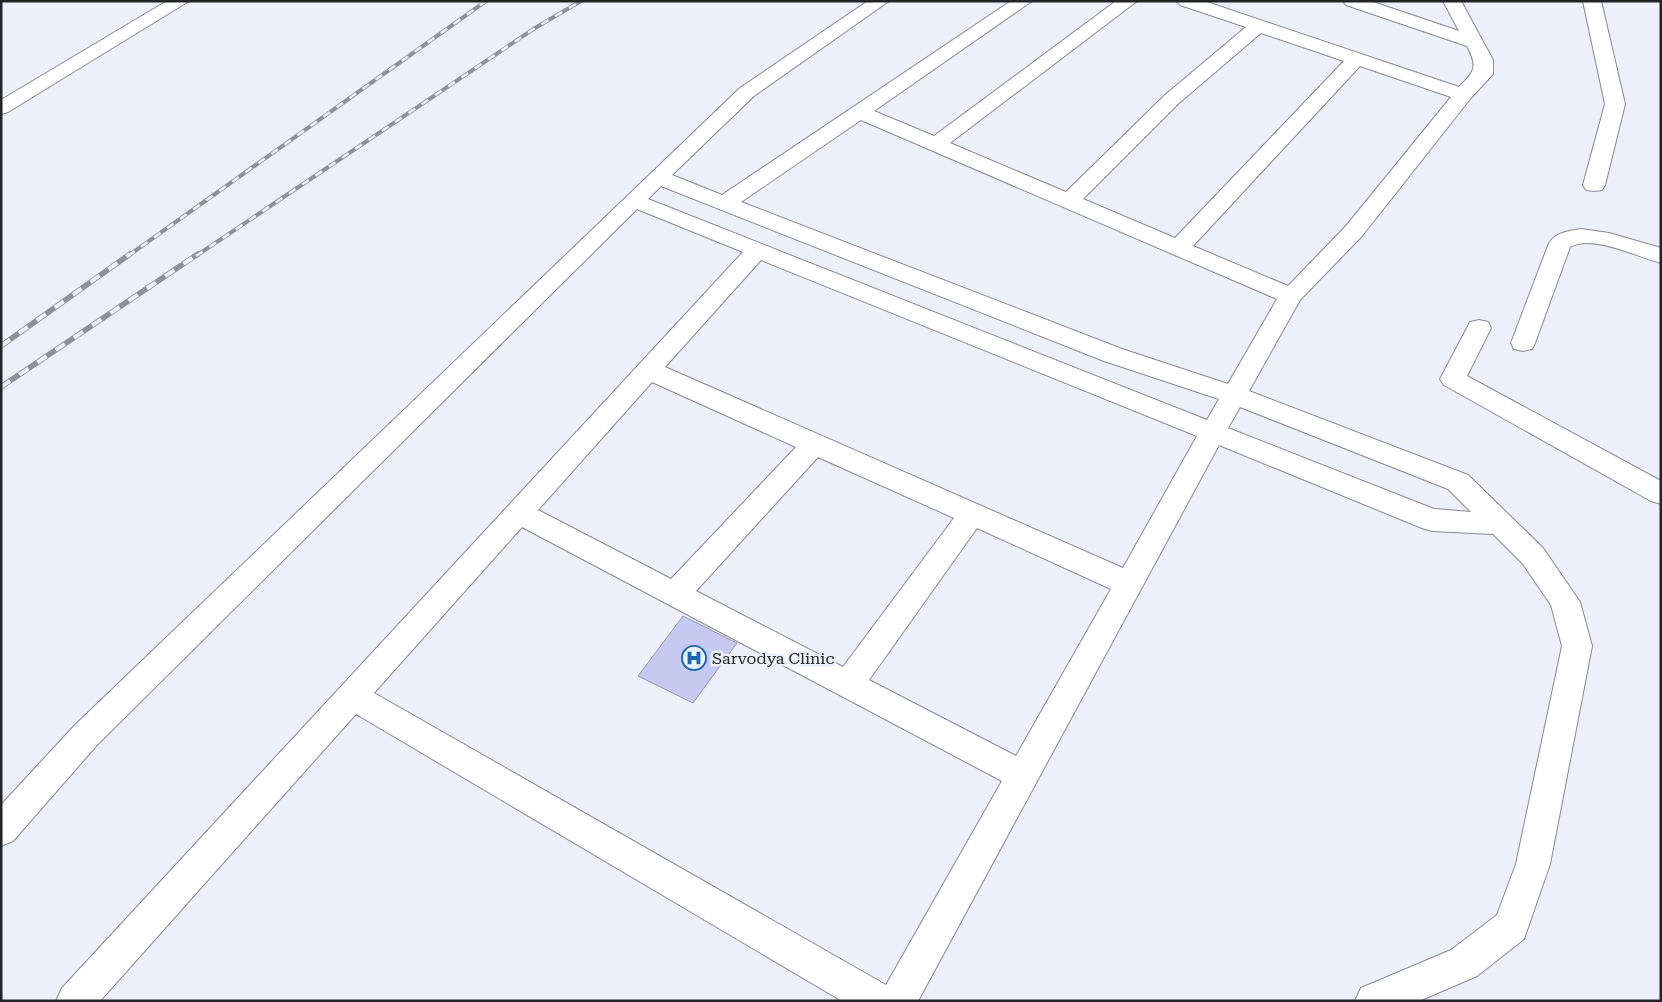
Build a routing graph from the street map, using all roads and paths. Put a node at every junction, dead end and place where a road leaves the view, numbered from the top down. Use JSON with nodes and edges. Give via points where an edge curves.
{"nodes":[{"id":1,"x":180,"y":1,"type":"edge"},
{"id":2,"x":880,"y":1,"type":"edge"},
{"id":3,"x":1022,"y":1,"type":"edge"},
{"id":4,"x":1128,"y":1,"type":"edge"},
{"id":5,"x":1186,"y":1,"type":"edge"},
{"id":6,"x":1352,"y":1,"type":"edge"},
{"id":7,"x":1452,"y":1,"type":"edge"},
{"id":8,"x":1592,"y":1,"type":"edge"},
{"id":9,"x":1258,"y":26,"type":"junction"},
{"id":10,"x":1476,"y":43,"type":"junction"},
{"id":11,"x":1356,"y":59,"type":"junction"},
{"id":12,"x":1463,"y":95,"type":"junction"},
{"id":13,"x":1,"y":108,"type":"edge"},
{"id":14,"x":859,"y":112,"type":"junction"},
{"id":15,"x":935,"y":144,"type":"junction"},
{"id":16,"x":657,"y":177,"type":"junction"},
{"id":17,"x":1594,"y":185,"type":"dead end"},
{"id":18,"x":633,"y":200,"type":"junction"},
{"id":19,"x":1069,"y":201,"type":"junction"},
{"id":20,"x":724,"y":204,"type":"junction"},
{"id":21,"x":1178,"y":248,"type":"junction"},
{"id":22,"x":758,"y":250,"type":"junction"},
{"id":23,"x":1661,"y":256,"type":"edge"},
{"id":24,"x":1292,"y":296,"type":"junction"},
{"id":25,"x":1479,"y":328,"type":"dead end"},
{"id":26,"x":1523,"y":343,"type":"dead end"},
{"id":27,"x":648,"y":370,"type":"junction"},
{"id":28,"x":1234,"y":395,"type":"junction"},
{"id":29,"x":1213,"y":432,"type":"junction"},
{"id":30,"x":814,"y":444,"type":"junction"},
{"id":31,"x":1661,"y":494,"type":"edge"},
{"id":32,"x":519,"y":513,"type":"junction"},
{"id":33,"x":972,"y":514,"type":"junction"},
{"id":34,"x":1502,"y":524,"type":"junction"},
{"id":35,"x":1129,"y":584,"type":"junction"},
{"id":36,"x":675,"y":594,"type":"junction"},
{"id":37,"x":848,"y":685,"type":"junction"},
{"id":38,"x":352,"y":696,"type":"junction"},
{"id":39,"x":1023,"y":776,"type":"junction"},
{"id":40,"x":1,"y":830,"type":"edge"},
{"id":41,"x":75,"y":1001,"type":"edge"},
{"id":42,"x":878,"y":1001,"type":"edge"},
{"id":43,"x":898,"y":1001,"type":"edge"},
{"id":44,"x":1374,"y":1001,"type":"edge"}],
"edges":[{"from":1,"to":13,"type":"street"},
{"from":2,"to":16,"type":"street","via":[[747,92]]},
{"from":3,"to":14,"type":"street"},
{"from":4,"to":15,"type":"street"},
{"from":5,"to":9,"type":"street"},
{"from":6,"to":10,"type":"street"},
{"from":7,"to":10,"type":"street"},
{"from":8,"to":17,"type":"street","via":[[1615,104]]},
{"from":9,"to":11,"type":"street"},
{"from":9,"to":19,"type":"street","via":[[1172,99]]},
{"from":10,"to":12,"type":"street","via":[[1484,60],[1483,74]]},
{"from":11,"to":12,"type":"street"},
{"from":11,"to":21,"type":"street"},
{"from":12,"to":24,"type":"street","via":[[1354,231]]},
{"from":14,"to":15,"type":"street"},
{"from":14,"to":20,"type":"street"},
{"from":15,"to":19,"type":"street"},
{"from":16,"to":18,"type":"street"},
{"from":16,"to":20,"type":"street"},
{"from":18,"to":22,"type":"street"},
{"from":18,"to":40,"type":"street","via":[[86,735]]},
{"from":19,"to":21,"type":"street"},
{"from":20,"to":28,"type":"street","via":[[1113,355]]},
{"from":21,"to":24,"type":"street"},
{"from":22,"to":27,"type":"street"},
{"from":22,"to":29,"type":"street"},
{"from":23,"to":26,"type":"street","via":[[1596,237],[1567,236],[1560,243]]},
{"from":24,"to":28,"type":"street"},
{"from":25,"to":31,"type":"street","via":[[1453,379]]},
{"from":27,"to":30,"type":"street"},
{"from":27,"to":32,"type":"street"},
{"from":28,"to":29,"type":"street"},
{"from":28,"to":34,"type":"street","via":[[1458,482]]},
{"from":29,"to":34,"type":"street","via":[[1432,520]]},
{"from":29,"to":35,"type":"street"},
{"from":30,"to":33,"type":"street"},
{"from":30,"to":36,"type":"street"},
{"from":32,"to":36,"type":"street"},
{"from":32,"to":38,"type":"street"},
{"from":33,"to":35,"type":"street"},
{"from":33,"to":37,"type":"street"},
{"from":34,"to":44,"type":"street","via":[[1534,556],[1565,602],[1577,646],[1533,864],[1511,927],[1464,963]]},
{"from":35,"to":39,"type":"street"},
{"from":36,"to":37,"type":"street"},
{"from":37,"to":39,"type":"street"},
{"from":38,"to":41,"type":"street"},
{"from":38,"to":42,"type":"street"},
{"from":39,"to":43,"type":"street"}]}
